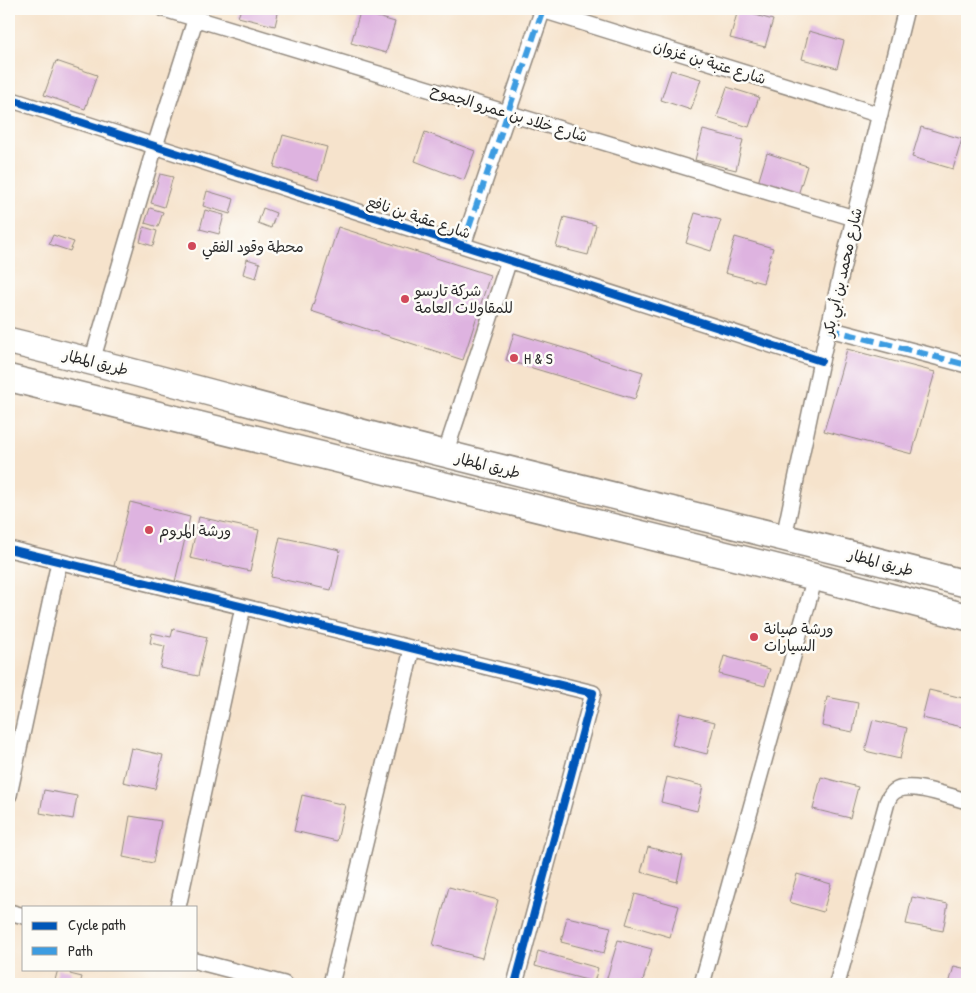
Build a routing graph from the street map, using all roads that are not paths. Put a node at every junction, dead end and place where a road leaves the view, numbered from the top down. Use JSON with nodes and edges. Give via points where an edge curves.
{"nodes":[{"id":1,"x":164,"y":9,"type":"edge"},
{"id":2,"x":542,"y":9,"type":"edge"},
{"id":3,"x":906,"y":9,"type":"edge"},
{"id":4,"x":197,"y":14,"type":"edge"},
{"id":5,"x":9,"y":99,"type":"edge"},
{"id":6,"x":507,"y":113,"type":"junction"},
{"id":7,"x":880,"y":115,"type":"junction"},
{"id":8,"x":155,"y":146,"type":"junction"},
{"id":9,"x":854,"y":218,"type":"junction"},
{"id":10,"x":463,"y":245,"type":"junction"},
{"id":11,"x":509,"y":260,"type":"junction"},
{"id":12,"x":829,"y":329,"type":"junction"},
{"id":13,"x":9,"y":341,"type":"edge"},
{"id":14,"x":821,"y":360,"type":"junction"},
{"id":15,"x":92,"y":361,"type":"junction"},
{"id":16,"x":967,"y":365,"type":"edge"},
{"id":17,"x":9,"y":378,"type":"edge"},
{"id":18,"x":445,"y":454,"type":"junction"},
{"id":19,"x":784,"y":537,"type":"junction"},
{"id":20,"x":9,"y":549,"type":"edge"},
{"id":21,"x":60,"y":562,"type":"junction"},
{"id":22,"x":815,"y":577,"type":"junction"},
{"id":23,"x":967,"y":584,"type":"edge"},
{"id":24,"x":243,"y":607,"type":"junction"},
{"id":25,"x":967,"y":617,"type":"edge"},
{"id":26,"x":412,"y":649,"type":"junction"},
{"id":27,"x":9,"y":795,"type":"edge"},
{"id":28,"x":967,"y":801,"type":"edge"},
{"id":29,"x":178,"y":906,"type":"edge"},
{"id":30,"x":9,"y":912,"type":"edge"},
{"id":31,"x":22,"y":915,"type":"edge"},
{"id":32,"x":198,"y":962,"type":"edge"},
{"id":33,"x":284,"y":984,"type":"edge"},
{"id":34,"x":331,"y":984,"type":"edge"},
{"id":35,"x":515,"y":984,"type":"edge"},
{"id":36,"x":702,"y":984,"type":"edge"},
{"id":37,"x":837,"y":984,"type":"edge"}],
"edges":[{"from":1,"to":4,"type":"street","name":"شارع خلاد بن عمرو الجموح"},
{"from":2,"to":6,"type":"street"},
{"from":2,"to":7,"type":"street","name":"شارع عتبة بن غزوان"},
{"from":3,"to":7,"type":"street","name":"شارع محمد بن أبي بكر"},
{"from":4,"to":6,"type":"street","name":"شارع خلاد بن عمرو الجموح"},
{"from":4,"to":8,"type":"street"},
{"from":5,"to":8,"type":"street","name":"شارع عقبة بن نافع"},
{"from":6,"to":9,"type":"street","name":"شارع خلاد بن عمرو الجموح"},
{"from":6,"to":10,"type":"street"},
{"from":7,"to":9,"type":"street","name":"شارع محمد بن أبي بكر"},
{"from":8,"to":10,"type":"street","name":"شارع عقبة بن نافع"},
{"from":8,"to":15,"type":"street"},
{"from":9,"to":12,"type":"street","name":"شارع محمد بن أبي بكر"},
{"from":10,"to":11,"type":"street","name":"شارع عقبة بن نافع"},
{"from":11,"to":14,"type":"street","name":"شارع عقبة بن نافع"},
{"from":11,"to":18,"type":"street"},
{"from":12,"to":14,"type":"street","name":"شارع محمد بن أبي بكر"},
{"from":12,"to":16,"type":"street"},
{"from":13,"to":15,"type":"highway","name":"طريق المطار"},
{"from":14,"to":19,"type":"street","name":"شارع محمد بن أبي بكر"},
{"from":15,"to":18,"type":"highway","name":"طريق المطار"},
{"from":17,"to":22,"type":"highway","name":"طريق المطار"},
{"from":18,"to":19,"type":"highway","name":"طريق المطار"},
{"from":19,"to":23,"type":"highway","name":"طريق المطار"},
{"from":20,"to":21,"type":"street"},
{"from":21,"to":24,"type":"street"},
{"from":21,"to":27,"type":"street"},
{"from":22,"to":25,"type":"highway","name":"طريق المطار"},
{"from":22,"to":36,"type":"street"},
{"from":24,"to":26,"type":"street"},
{"from":24,"to":29,"type":"street"},
{"from":26,"to":34,"type":"street"},
{"from":26,"to":35,"type":"street","via":[[593,693]]},
{"from":28,"to":37,"type":"street","via":[[917,788],[907,787],[892,793],[886,802]]},
{"from":30,"to":31,"type":"street"},
{"from":32,"to":33,"type":"street"}]}
